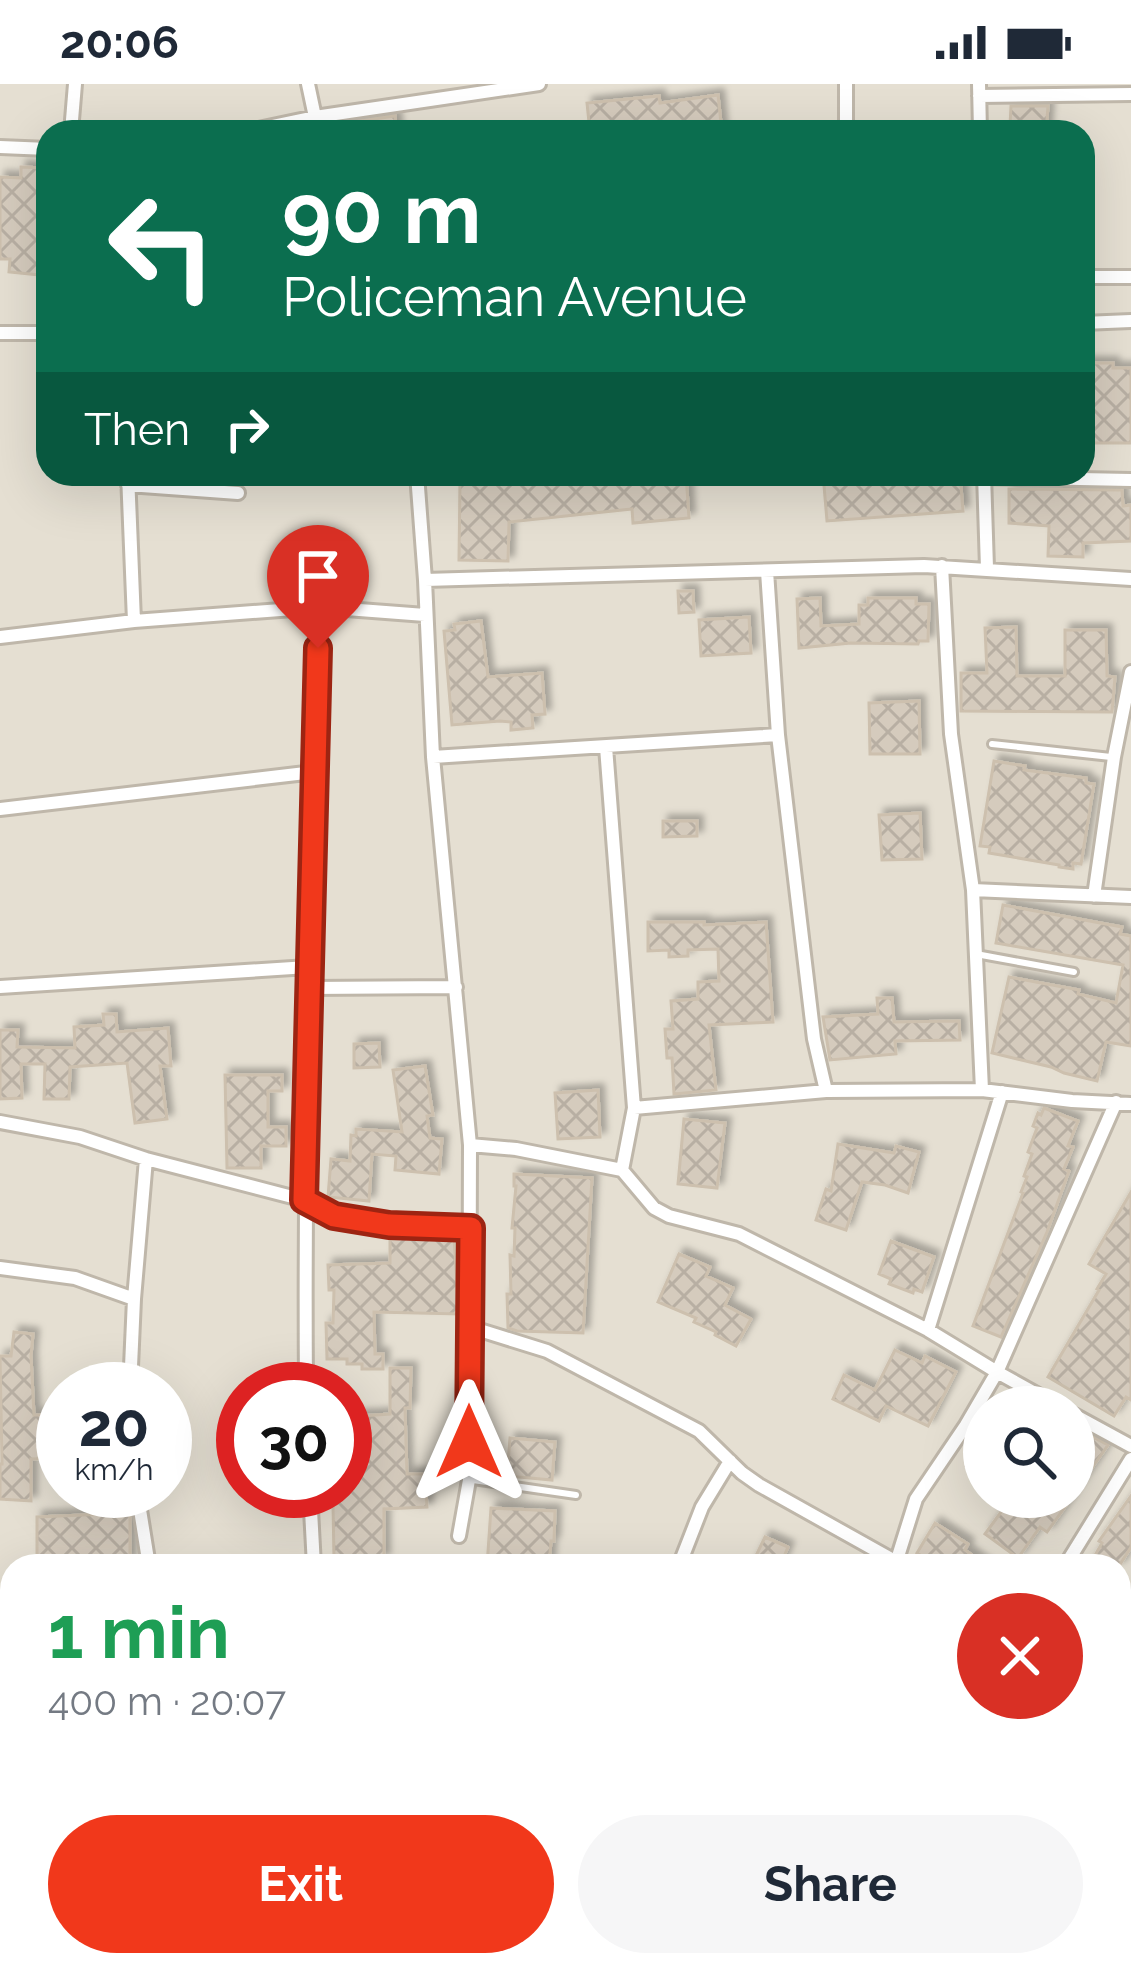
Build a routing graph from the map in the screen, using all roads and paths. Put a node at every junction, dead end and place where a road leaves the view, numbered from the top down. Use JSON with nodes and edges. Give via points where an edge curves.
{"nodes":[{"id":1,"x":76,"y":84,"type":"edge"},
{"id":2,"x":308,"y":84,"type":"edge"},
{"id":3,"x":539,"y":84,"type":"edge"},
{"id":4,"x":846,"y":84,"type":"edge"},
{"id":5,"x":476,"y":89,"type":"edge"},
{"id":6,"x":979,"y":90,"type":"edge"},
{"id":7,"x":1131,"y":94,"type":"edge"},
{"id":8,"x":315,"y":118,"type":"junction"},
{"id":9,"x":72,"y":120,"type":"edge"},
{"id":10,"x":305,"y":120,"type":"edge"},
{"id":11,"x":846,"y":120,"type":"edge"},
{"id":12,"x":980,"y":120,"type":"edge"},
{"id":13,"x":0,"y":147,"type":"edge"},
{"id":14,"x":36,"y":148,"type":"edge"},
{"id":15,"x":1095,"y":277,"type":"edge"},
{"id":16,"x":1131,"y":277,"type":"edge"},
{"id":17,"x":1131,"y":321,"type":"edge"},
{"id":18,"x":1095,"y":322,"type":"edge"},
{"id":19,"x":0,"y":333,"type":"edge"},
{"id":20,"x":36,"y":333,"type":"edge"},
{"id":21,"x":1095,"y":479,"type":"edge"},
{"id":22,"x":1131,"y":480,"type":"edge"},
{"id":23,"x":128,"y":486,"type":"edge"},
{"id":24,"x":183,"y":486,"type":"edge"},
{"id":25,"x":418,"y":486,"type":"edge"},
{"id":26,"x":984,"y":486,"type":"edge"},
{"id":27,"x":238,"y":493,"type":"dead end"},
{"id":28,"x":942,"y":566,"type":"junction"},
{"id":29,"x":987,"y":568,"type":"junction"},
{"id":30,"x":767,"y":571,"type":"junction"},
{"id":31,"x":1131,"y":579,"type":"edge"},
{"id":32,"x":425,"y":580,"type":"junction"},
{"id":33,"x":320,"y":607,"type":"junction"},
{"id":34,"x":425,"y":615,"type":"junction"},
{"id":35,"x":134,"y":621,"type":"junction"},
{"id":36,"x":0,"y":637,"type":"edge"},
{"id":37,"x":1131,"y":673,"type":"edge"},
{"id":38,"x":778,"y":736,"type":"junction"},
{"id":39,"x":992,"y":744,"type":"dead end"},
{"id":40,"x":606,"y":747,"type":"junction"},
{"id":41,"x":1114,"y":757,"type":"junction"},
{"id":42,"x":433,"y":758,"type":"junction"},
{"id":43,"x":314,"y":772,"type":"junction"},
{"id":44,"x":0,"y":809,"type":"edge"},
{"id":45,"x":974,"y":890,"type":"junction"},
{"id":46,"x":1094,"y":896,"type":"junction"},
{"id":47,"x":1131,"y":897,"type":"edge"},
{"id":48,"x":976,"y":954,"type":"junction"},
{"id":49,"x":308,"y":968,"type":"junction"},
{"id":50,"x":1074,"y":972,"type":"dead end"},
{"id":51,"x":0,"y":987,"type":"edge"},
{"id":52,"x":456,"y":987,"type":"junction"},
{"id":53,"x":308,"y":988,"type":"junction"},
{"id":54,"x":982,"y":1090,"type":"junction"},
{"id":55,"x":826,"y":1091,"type":"junction"},
{"id":56,"x":1002,"y":1092,"type":"junction"},
{"id":57,"x":1116,"y":1102,"type":"junction"},
{"id":58,"x":1131,"y":1104,"type":"edge"},
{"id":59,"x":634,"y":1108,"type":"junction"},
{"id":60,"x":0,"y":1122,"type":"edge"},
{"id":61,"x":470,"y":1145,"type":"junction"},
{"id":62,"x":146,"y":1160,"type":"junction"},
{"id":63,"x":622,"y":1170,"type":"junction"},
{"id":64,"x":304,"y":1200,"type":"junction"},
{"id":65,"x":471,"y":1228,"type":"junction"},
{"id":66,"x":0,"y":1268,"type":"edge"},
{"id":67,"x":134,"y":1299,"type":"junction"},
{"id":68,"x":470,"y":1328,"type":"junction"},
{"id":69,"x":928,"y":1330,"type":"junction"},
{"id":70,"x":131,"y":1362,"type":"edge"},
{"id":71,"x":306,"y":1362,"type":"edge"},
{"id":72,"x":997,"y":1372,"type":"junction"},
{"id":73,"x":1022,"y":1386,"type":"edge"},
{"id":74,"x":1095,"y":1426,"type":"edge"},
{"id":75,"x":1131,"y":1446,"type":"edge"},
{"id":76,"x":1131,"y":1459,"type":"edge"},
{"id":77,"x":730,"y":1461,"type":"junction"},
{"id":78,"x":469,"y":1480,"type":"junction"},
{"id":79,"x":576,"y":1495,"type":"dead end"},
{"id":80,"x":141,"y":1518,"type":"edge"},
{"id":81,"x":311,"y":1518,"type":"edge"},
{"id":82,"x":459,"y":1536,"type":"dead end"},
{"id":83,"x":147,"y":1554,"type":"edge"},
{"id":84,"x":313,"y":1554,"type":"edge"},
{"id":85,"x":684,"y":1554,"type":"edge"},
{"id":86,"x":880,"y":1554,"type":"edge"},
{"id":87,"x":901,"y":1554,"type":"edge"},
{"id":88,"x":1072,"y":1554,"type":"edge"}],
"edges":[{"from":1,"to":9,"type":"street"},
{"from":2,"to":8,"type":"street"},
{"from":3,"to":5,"type":"street"},
{"from":4,"to":11,"type":"street"},
{"from":5,"to":8,"type":"street"},
{"from":6,"to":7,"type":"street"},
{"from":6,"to":12,"type":"street"},
{"from":8,"to":10,"type":"street"},
{"from":13,"to":14,"type":"street"},
{"from":15,"to":16,"type":"street"},
{"from":17,"to":18,"type":"street"},
{"from":19,"to":20,"type":"street"},
{"from":21,"to":22,"type":"street"},
{"from":23,"to":35,"type":"street"},
{"from":24,"to":27,"type":"street"},
{"from":25,"to":32,"type":"street"},
{"from":26,"to":29,"type":"street"},
{"from":28,"to":29,"type":"street"},
{"from":28,"to":30,"type":"street"},
{"from":28,"to":45,"type":"street","via":[[951,734]]},
{"from":29,"to":31,"type":"street"},
{"from":30,"to":32,"type":"street"},
{"from":30,"to":38,"type":"street"},
{"from":32,"to":34,"type":"street"},
{"from":33,"to":34,"type":"street"},
{"from":33,"to":35,"type":"street"},
{"from":33,"to":43,"type":"street"},
{"from":34,"to":42,"type":"street"},
{"from":35,"to":36,"type":"street"},
{"from":37,"to":41,"type":"street"},
{"from":38,"to":40,"type":"street"},
{"from":38,"to":55,"type":"street"},
{"from":39,"to":41,"type":"lane"},
{"from":40,"to":42,"type":"street"},
{"from":40,"to":59,"type":"street"},
{"from":41,"to":46,"type":"street"},
{"from":42,"to":52,"type":"street"},
{"from":43,"to":44,"type":"street"},
{"from":43,"to":49,"type":"street"},
{"from":45,"to":46,"type":"street"},
{"from":45,"to":48,"type":"street"},
{"from":46,"to":47,"type":"street"},
{"from":48,"to":50,"type":"lane"},
{"from":48,"to":54,"type":"street"},
{"from":49,"to":51,"type":"street"},
{"from":49,"to":53,"type":"street"},
{"from":52,"to":53,"type":"street"},
{"from":52,"to":61,"type":"street"},
{"from":53,"to":64,"type":"street"},
{"from":54,"to":55,"type":"street"},
{"from":54,"to":56,"type":"street"},
{"from":55,"to":59,"type":"street"},
{"from":56,"to":57,"type":"street"},
{"from":56,"to":69,"type":"street"},
{"from":57,"to":58,"type":"street"},
{"from":57,"to":72,"type":"street"},
{"from":59,"to":63,"type":"street"},
{"from":60,"to":62,"type":"street"},
{"from":61,"to":63,"type":"street"},
{"from":61,"to":65,"type":"street"},
{"from":62,"to":64,"type":"street"},
{"from":62,"to":67,"type":"street"},
{"from":63,"to":69,"type":"street","via":[[669,1216],[739,1234]]},
{"from":64,"to":65,"type":"street","via":[[334,1216]]},
{"from":64,"to":71,"type":"street"},
{"from":65,"to":68,"type":"street"},
{"from":66,"to":67,"type":"street","via":[[75,1278]]},
{"from":67,"to":70,"type":"street"},
{"from":68,"to":77,"type":"street","via":[[547,1352],[699,1431]]},
{"from":68,"to":78,"type":"street"},
{"from":69,"to":72,"type":"street"},
{"from":72,"to":73,"type":"street"},
{"from":72,"to":87,"type":"street","via":[[916,1499]]},
{"from":74,"to":75,"type":"street"},
{"from":76,"to":88,"type":"street"},
{"from":77,"to":85,"type":"street"},
{"from":77,"to":86,"type":"street"},
{"from":78,"to":79,"type":"lane"},
{"from":78,"to":82,"type":"street"},
{"from":80,"to":83,"type":"street"},
{"from":81,"to":84,"type":"street"}]}
